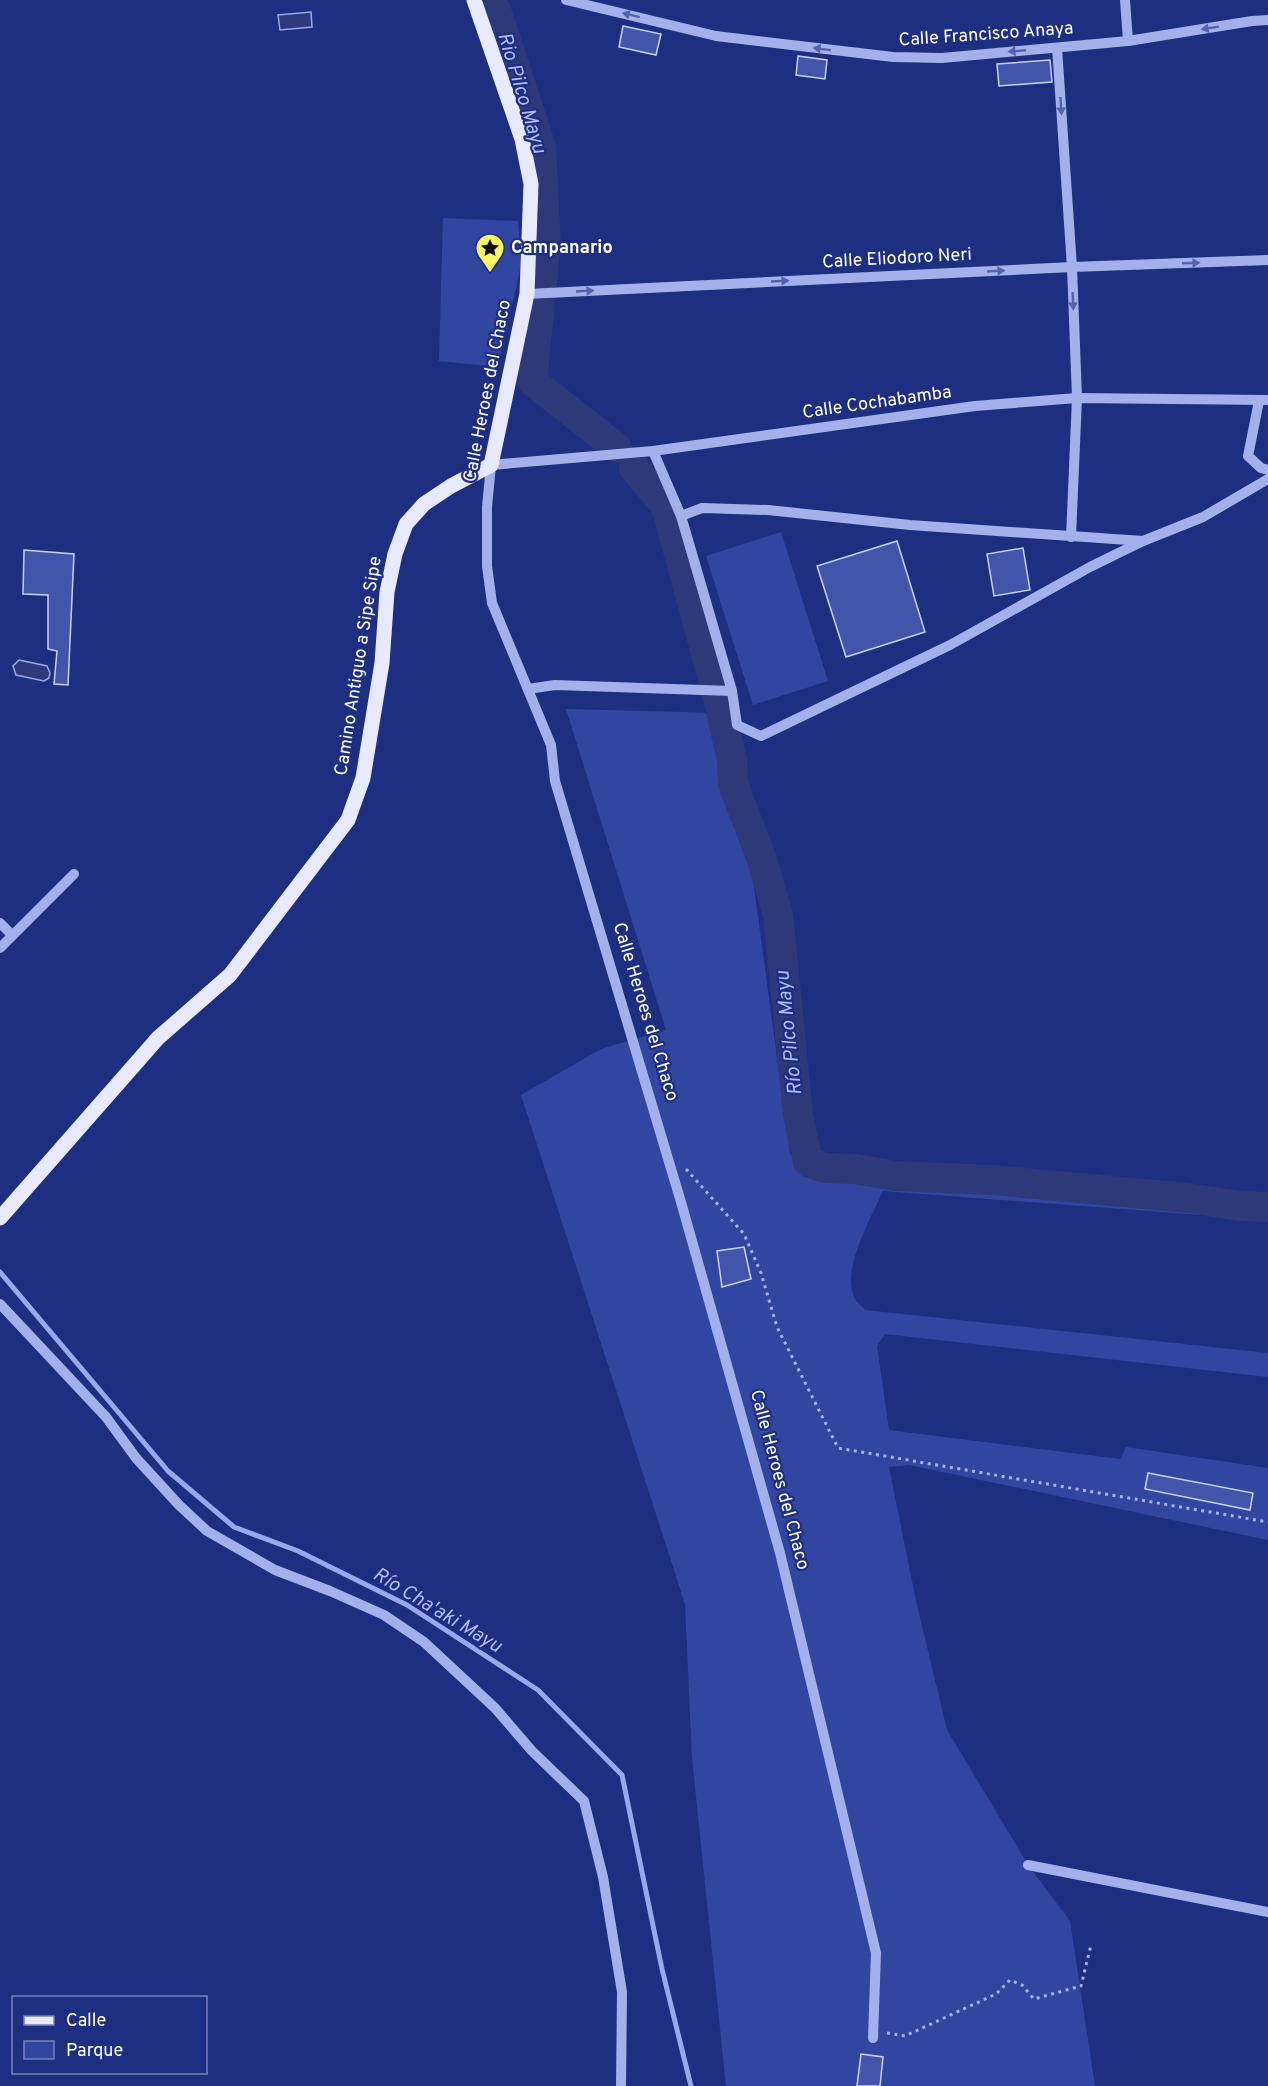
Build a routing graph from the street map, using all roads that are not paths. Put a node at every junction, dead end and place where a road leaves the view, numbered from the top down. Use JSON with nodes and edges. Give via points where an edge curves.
{"nodes":[{"id":1,"x":474,"y":0,"type":"edge"},
{"id":2,"x":566,"y":0,"type":"edge"},
{"id":3,"x":1125,"y":0,"type":"edge"},
{"id":4,"x":1268,"y":20,"type":"edge"},
{"id":5,"x":1128,"y":41,"type":"junction"},
{"id":6,"x":1057,"y":48,"type":"junction"},
{"id":7,"x":1268,"y":260,"type":"edge"},
{"id":8,"x":1072,"y":267,"type":"junction"},
{"id":9,"x":527,"y":294,"type":"junction"},
{"id":10,"x":1077,"y":398,"type":"junction"},
{"id":11,"x":1263,"y":401,"type":"edge"},
{"id":12,"x":653,"y":451,"type":"junction"},
{"id":13,"x":491,"y":465,"type":"junction"},
{"id":14,"x":1268,"y":470,"type":"edge"},
{"id":15,"x":1268,"y":479,"type":"edge"},
{"id":16,"x":681,"y":516,"type":"junction"},
{"id":17,"x":1071,"y":537,"type":"junction"},
{"id":18,"x":1143,"y":541,"type":"junction"},
{"id":19,"x":528,"y":689,"type":"junction"},
{"id":20,"x":732,"y":691,"type":"junction"},
{"id":21,"x":74,"y":874,"type":"dead end"},
{"id":22,"x":0,"y":923,"type":"edge"},
{"id":23,"x":12,"y":936,"type":"junction"},
{"id":24,"x":0,"y":948,"type":"edge"},
{"id":25,"x":2,"y":1212,"type":"edge"},
{"id":26,"x":0,"y":1304,"type":"edge"},
{"id":27,"x":1028,"y":1865,"type":"dead end"},
{"id":28,"x":1268,"y":1912,"type":"edge"},
{"id":29,"x":873,"y":2034,"type":"road end"},
{"id":30,"x":621,"y":2086,"type":"edge"}],
"edges":[{"from":1,"to":9,"type":"main road","name":"Calle Heroes del Chaco","via":[[522,140],[531,184]]},
{"from":6,"to":2,"type":"street","name":"Calle Francisco Anaya","one_way":true,"via":[[942,58],[893,57],[716,36]]},
{"from":3,"to":5,"type":"street"},
{"from":4,"to":5,"type":"street","name":"Calle Francisco Anaya","one_way":true},
{"from":5,"to":6,"type":"street","name":"Calle Francisco Anaya"},
{"from":6,"to":8,"type":"street","one_way":true},
{"from":8,"to":7,"type":"street","name":"Calle Eliodoro Neri","one_way":true},
{"from":9,"to":8,"type":"street","name":"Calle Eliodoro Neri","one_way":true},
{"from":8,"to":10,"type":"street","one_way":true},
{"from":9,"to":13,"type":"main road","name":"Calle Heroes del Chaco"},
{"from":10,"to":11,"type":"street","name":"Calle Cochabamba"},
{"from":10,"to":12,"type":"street","name":"Calle Cochabamba","via":[[975,406]]},
{"from":10,"to":17,"type":"street"},
{"from":11,"to":14,"type":"street","via":[[1248,456]]},
{"from":12,"to":13,"type":"street","name":"Calle Cochabamba"},
{"from":12,"to":16,"type":"street"},
{"from":13,"to":19,"type":"street","name":"Calle Heroes del Chaco","via":[[487,507],[492,603]]},
{"from":13,"to":25,"type":"main road","name":"Camino Antiguo a Sipe Sipe","via":[[424,504],[406,524],[387,592],[382,663],[363,778],[348,820],[230,975],[158,1038]]},
{"from":15,"to":18,"type":"street","via":[[1203,517]]},
{"from":16,"to":17,"type":"street","via":[[702,508],[768,510]]},
{"from":16,"to":20,"type":"street"},
{"from":17,"to":18,"type":"street"},
{"from":18,"to":20,"type":"street","via":[[950,645],[761,736],[737,724]]},
{"from":19,"to":20,"type":"street","via":[[555,685]]},
{"from":19,"to":29,"type":"street","name":"Calle Heroes del Chaco","via":[[551,745],[555,781],[664,1144],[780,1553],[876,1953]]},
{"from":21,"to":23,"type":"street"},
{"from":22,"to":23,"type":"street"},
{"from":23,"to":24,"type":"street"},
{"from":26,"to":30,"type":"street","via":[[106,1417],[143,1466],[207,1531],[275,1570],[384,1615],[424,1642],[495,1708],[584,1802],[603,1877],[622,1992]]},
{"from":27,"to":28,"type":"street"}]}
